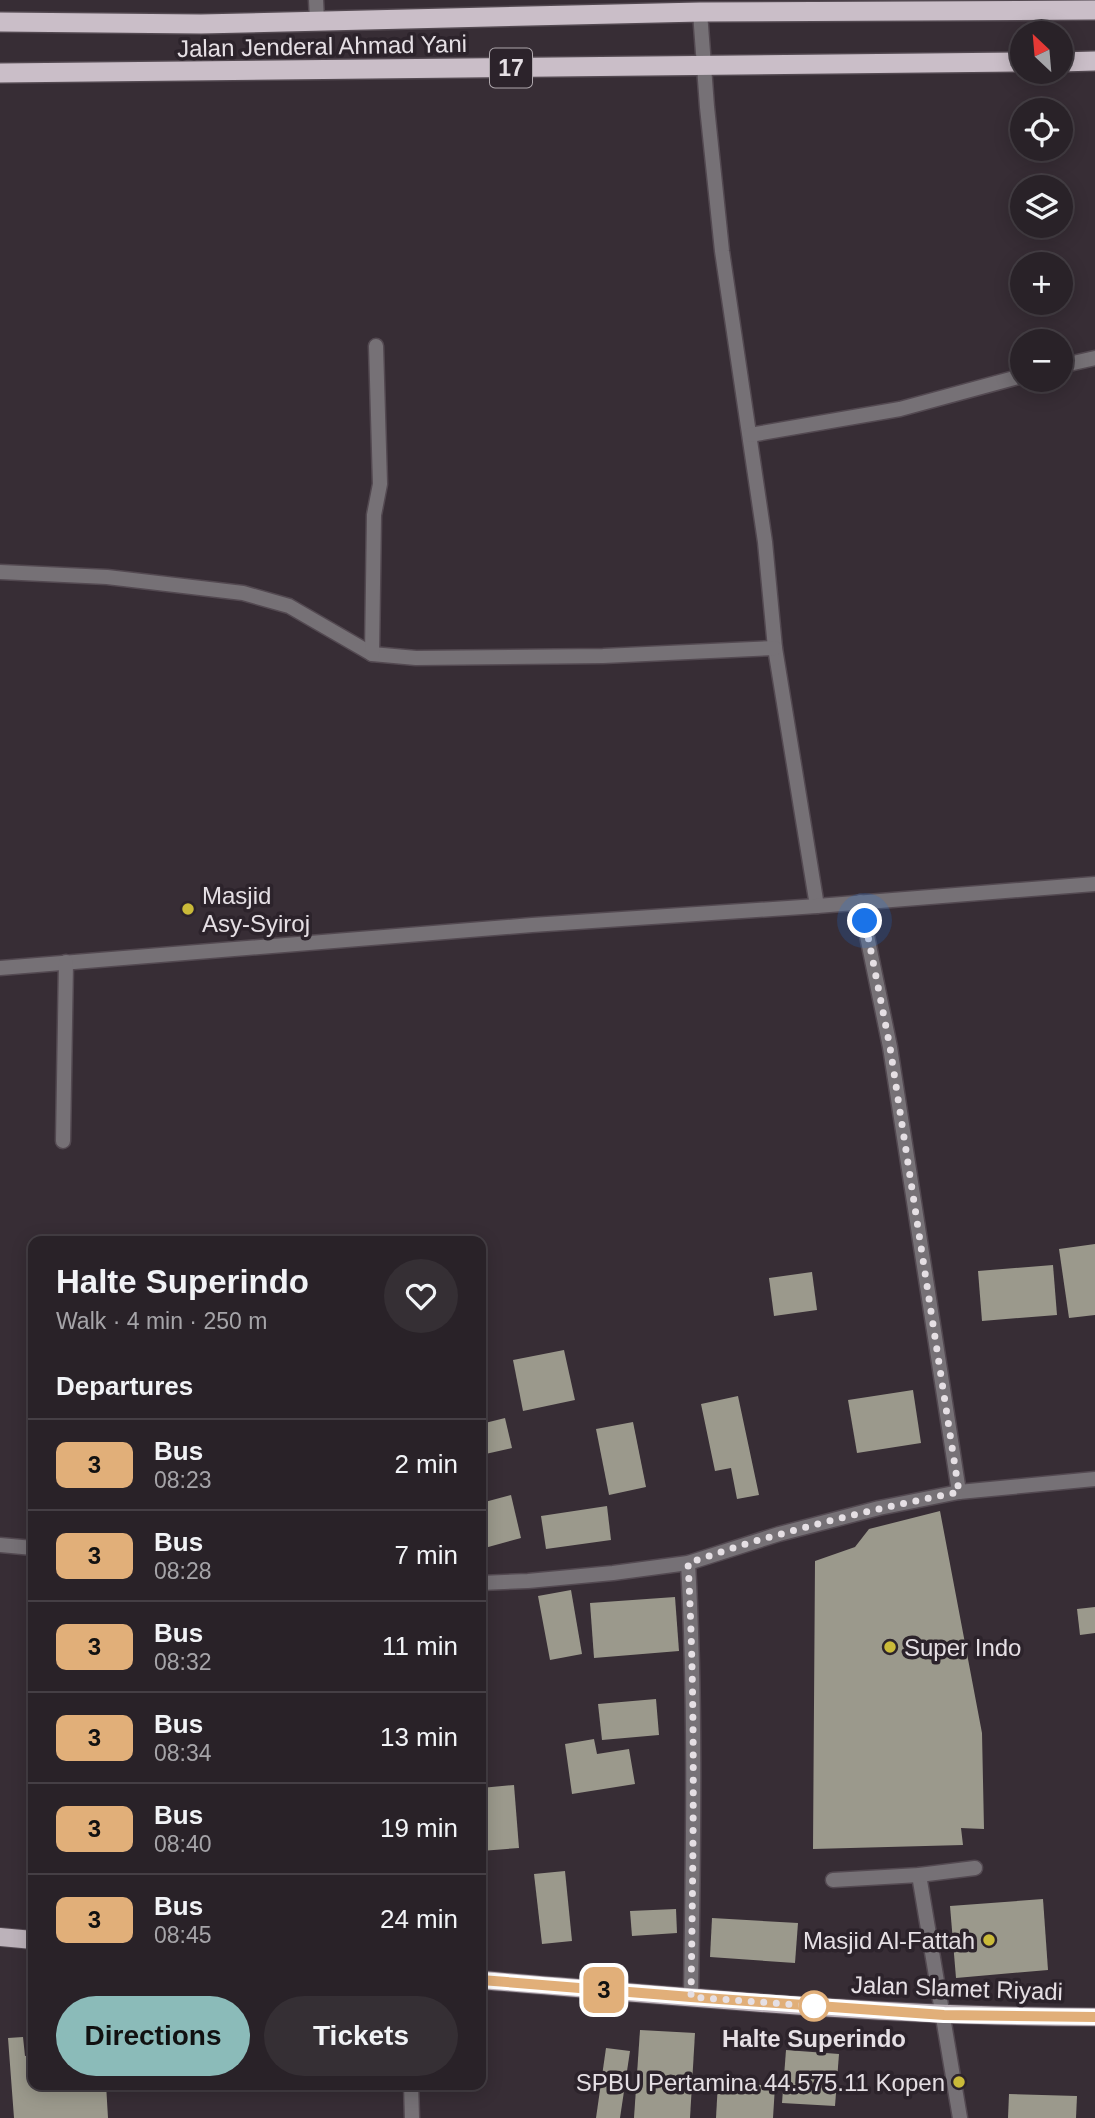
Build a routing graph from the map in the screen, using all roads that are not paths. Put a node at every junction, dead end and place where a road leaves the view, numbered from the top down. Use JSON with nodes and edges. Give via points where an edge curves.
{"nodes":[{"id":1,"x":316,"y":0,"type":"edge"},
{"id":2,"x":1095,"y":10,"type":"edge"},
{"id":3,"x":701,"y":12,"type":"junction"},
{"id":4,"x":317,"y":20,"type":"junction"},
{"id":5,"x":0,"y":22,"type":"edge"},
{"id":6,"x":1095,"y":61,"type":"edge"},
{"id":7,"x":1010,"y":62,"type":"edge"},
{"id":8,"x":1073,"y":62,"type":"edge"},
{"id":9,"x":705,"y":66,"type":"junction"},
{"id":10,"x":0,"y":73,"type":"edge"},
{"id":11,"x":376,"y":346,"type":"dead end"},
{"id":12,"x":1095,"y":358,"type":"edge"},
{"id":13,"x":1073,"y":363,"type":"edge"},
{"id":14,"x":1010,"y":379,"type":"edge"},
{"id":15,"x":750,"y":435,"type":"junction"},
{"id":16,"x":0,"y":572,"type":"edge"},
{"id":17,"x":775,"y":648,"type":"junction"},
{"id":18,"x":372,"y":654,"type":"junction"},
{"id":19,"x":1095,"y":884,"type":"edge"},
{"id":20,"x":860,"y":902,"type":"junction"},
{"id":21,"x":817,"y":906,"type":"junction"},
{"id":22,"x":66,"y":962,"type":"junction"},
{"id":23,"x":0,"y":968,"type":"edge"},
{"id":24,"x":63,"y":1140,"type":"dead end"},
{"id":25,"x":1095,"y":1479,"type":"edge"},
{"id":26,"x":959,"y":1492,"type":"junction"},
{"id":27,"x":0,"y":1545,"type":"edge"},
{"id":28,"x":28,"y":1548,"type":"edge"},
{"id":29,"x":688,"y":1563,"type":"junction"},
{"id":30,"x":486,"y":1583,"type":"edge"},
{"id":31,"x":975,"y":1868,"type":"dead end"},
{"id":32,"x":919,"y":1875,"type":"junction"},
{"id":33,"x":832,"y":1880,"type":"dead end"},
{"id":34,"x":0,"y":1937,"type":"edge"},
{"id":35,"x":28,"y":1940,"type":"edge"},
{"id":36,"x":486,"y":1980,"type":"edge"},
{"id":37,"x":691,"y":1997,"type":"junction"},
{"id":38,"x":944,"y":2015,"type":"junction"},
{"id":39,"x":1095,"y":2017,"type":"edge"},
{"id":40,"x":411,"y":2090,"type":"edge"},
{"id":41,"x":412,"y":2118,"type":"edge"},
{"id":42,"x":960,"y":2118,"type":"edge"}],
"edges":[{"from":1,"to":4,"type":"street"},
{"from":2,"to":3,"type":"highway","name":"Jalan Jenderal Ahmad Yani","number":"17"},
{"from":3,"to":4,"type":"highway","name":"Jalan Jenderal Ahmad Yani","number":"17"},
{"from":3,"to":9,"type":"street"},
{"from":4,"to":5,"type":"highway","name":"Jalan Jenderal Ahmad Yani","number":"17"},
{"from":6,"to":8,"type":"highway"},
{"from":7,"to":9,"type":"highway","name":"Jalan Jenderal Ahmad Yani","number":"17"},
{"from":9,"to":10,"type":"highway","name":"Jalan Jenderal Ahmad Yani","number":"17"},
{"from":9,"to":15,"type":"street","via":[[722,251]]},
{"from":11,"to":18,"type":"street","via":[[380,484],[374,515]]},
{"from":12,"to":13,"type":"street"},
{"from":14,"to":15,"type":"street","via":[[900,409]]},
{"from":15,"to":17,"type":"street"},
{"from":16,"to":18,"type":"street","via":[[107,577],[243,593],[289,606]]},
{"from":17,"to":18,"type":"street","via":[[603,656],[416,658]]},
{"from":17,"to":21,"type":"street"},
{"from":19,"to":20,"type":"street"},
{"from":20,"to":21,"type":"street"},
{"from":20,"to":26,"type":"street","via":[[890,1047]]},
{"from":21,"to":22,"type":"street"},
{"from":22,"to":23,"type":"street"},
{"from":22,"to":24,"type":"street"},
{"from":25,"to":26,"type":"street"},
{"from":26,"to":29,"type":"street","via":[[791,1531]]},
{"from":27,"to":28,"type":"street"},
{"from":29,"to":30,"type":"street"},
{"from":29,"to":37,"type":"street","via":[[694,1761]]},
{"from":31,"to":32,"type":"street"},
{"from":32,"to":33,"type":"street"},
{"from":32,"to":38,"type":"street"},
{"from":34,"to":35,"type":"main road"},
{"from":36,"to":37,"type":"main road","name":"Jalan Slamet Riyadi"},
{"from":37,"to":38,"type":"main road","name":"Jalan Slamet Riyadi"},
{"from":38,"to":39,"type":"main road","name":"Jalan Slamet Riyadi"},
{"from":38,"to":42,"type":"street"},
{"from":40,"to":41,"type":"street"}]}
